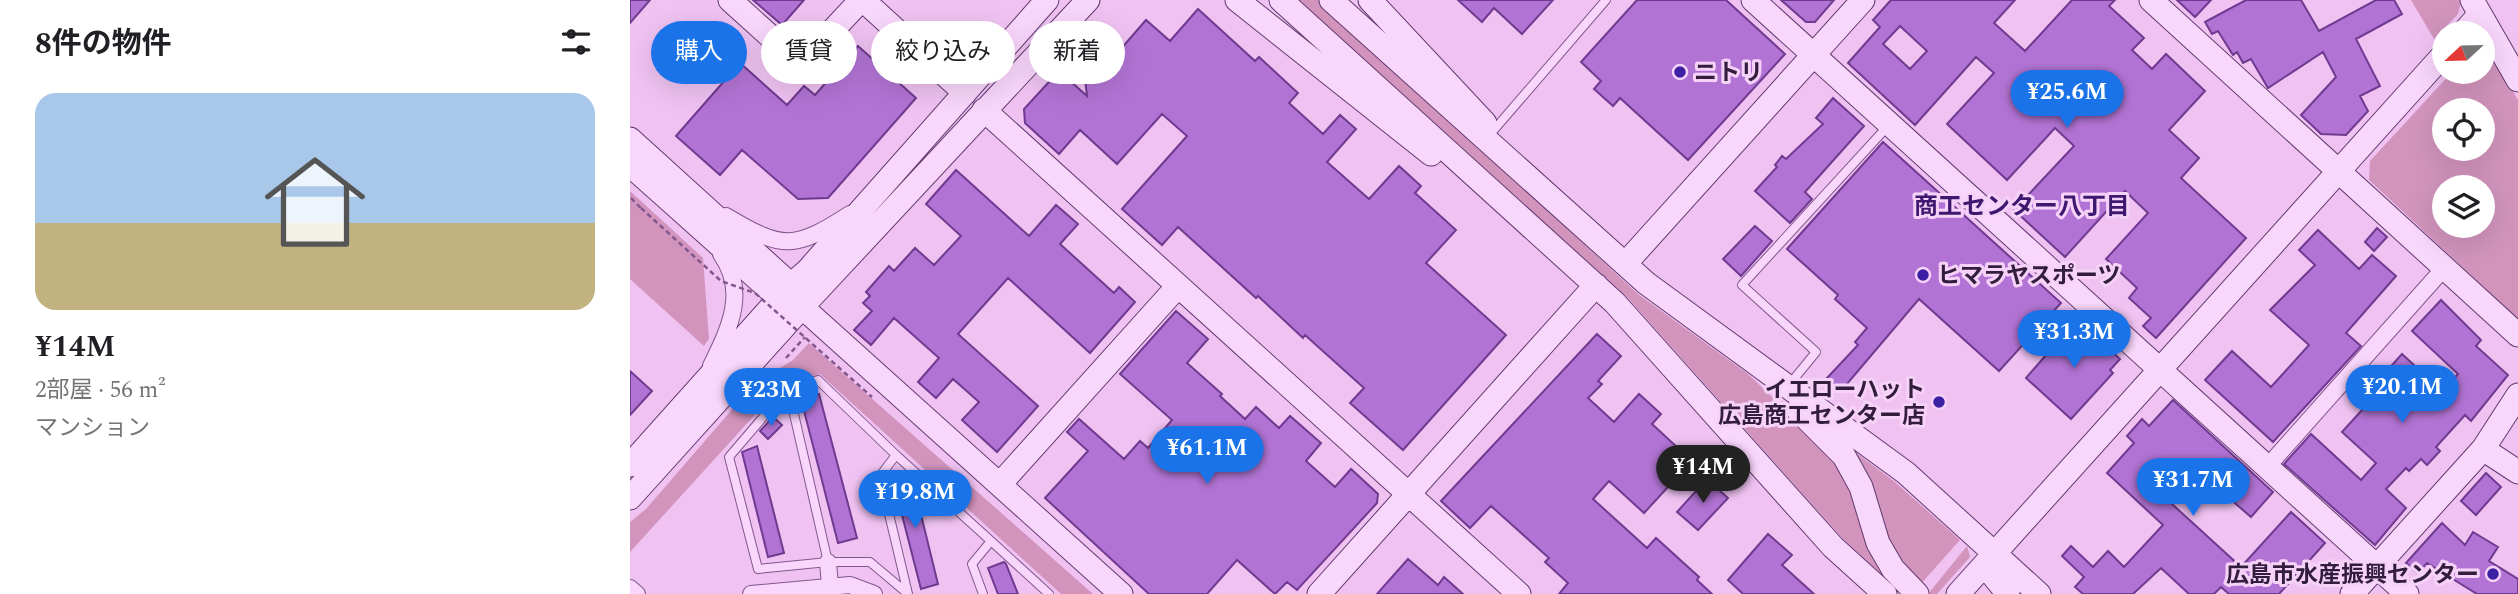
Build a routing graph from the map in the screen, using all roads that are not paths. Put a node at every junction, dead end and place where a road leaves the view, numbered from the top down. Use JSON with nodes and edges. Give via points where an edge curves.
{"nodes":[{"id":1,"x":730,"y":0,"type":"edge"},
{"id":2,"x":862,"y":0,"type":"edge"},
{"id":3,"x":1047,"y":0,"type":"edge"},
{"id":4,"x":1237,"y":0,"type":"edge"},
{"id":5,"x":1281,"y":0,"type":"edge"},
{"id":6,"x":1331,"y":0,"type":"edge"},
{"id":7,"x":1370,"y":0,"type":"edge"},
{"id":8,"x":1606,"y":0,"type":"edge"},
{"id":9,"x":1753,"y":0,"type":"edge"},
{"id":10,"x":1864,"y":0,"type":"edge"},
{"id":11,"x":2151,"y":0,"type":"edge"},
{"id":12,"x":1088,"y":3,"type":"edge"},
{"id":13,"x":2476,"y":7,"type":"edge"},
{"id":14,"x":1814,"y":56,"type":"junction"},
{"id":15,"x":2432,"y":67,"type":"edge"},
{"id":16,"x":2518,"y":80,"type":"edge"},
{"id":17,"x":965,"y":93,"type":"junction"},
{"id":18,"x":984,"y":110,"type":"junction"},
{"id":19,"x":1889,"y":125,"type":"junction"},
{"id":20,"x":1493,"y":131,"type":"junction"},
{"id":21,"x":630,"y":139,"type":"edge"},
{"id":22,"x":630,"y":165,"type":"edge"},
{"id":23,"x":2339,"y":169,"type":"junction"},
{"id":24,"x":694,"y":197,"type":"junction"},
{"id":25,"x":866,"y":204,"type":"junction"},
{"id":26,"x":1567,"y":214,"type":"junction"},
{"id":27,"x":709,"y":236,"type":"junction"},
{"id":28,"x":1552,"y":248,"type":"junction"},
{"id":29,"x":1625,"y":264,"type":"junction"},
{"id":30,"x":2445,"y":267,"type":"junction"},
{"id":31,"x":1596,"y":285,"type":"junction"},
{"id":32,"x":1178,"y":286,"type":"junction"},
{"id":33,"x":785,"y":291,"type":"junction"},
{"id":34,"x":802,"y":307,"type":"junction"},
{"id":35,"x":2518,"y":335,"type":"edge"},
{"id":36,"x":1730,"y":345,"type":"junction"},
{"id":37,"x":2161,"y":371,"type":"junction"},
{"id":38,"x":706,"y":378,"type":"junction"},
{"id":39,"x":1787,"y":387,"type":"junction"},
{"id":40,"x":788,"y":388,"type":"junction"},
{"id":41,"x":2518,"y":395,"type":"edge"},
{"id":42,"x":2483,"y":449,"type":"junction"},
{"id":43,"x":896,"y":455,"type":"junction"},
{"id":44,"x":630,"y":465,"type":"edge"},
{"id":45,"x":2268,"y":466,"type":"junction"},
{"id":46,"x":2518,"y":472,"type":"edge"},
{"id":47,"x":1000,"y":484,"type":"junction"},
{"id":48,"x":1410,"y":494,"type":"junction"},
{"id":49,"x":630,"y":498,"type":"edge"},
{"id":50,"x":991,"y":541,"type":"junction"},
{"id":51,"x":1995,"y":554,"type":"junction"},
{"id":52,"x":828,"y":562,"type":"junction"},
{"id":53,"x":2377,"y":567,"type":"junction"},
{"id":54,"x":830,"y":586,"type":"junction"},
{"id":55,"x":630,"y":588,"type":"edge"},
{"id":56,"x":848,"y":589,"type":"edge"},
{"id":57,"x":907,"y":593,"type":"edge"},
{"id":58,"x":637,"y":594,"type":"edge"},
{"id":59,"x":751,"y":594,"type":"edge"},
{"id":60,"x":874,"y":594,"type":"edge"},
{"id":61,"x":983,"y":594,"type":"edge"},
{"id":62,"x":1049,"y":594,"type":"edge"},
{"id":63,"x":1122,"y":594,"type":"edge"},
{"id":64,"x":1319,"y":594,"type":"edge"},
{"id":65,"x":1520,"y":594,"type":"edge"},
{"id":66,"x":1885,"y":594,"type":"edge"},
{"id":67,"x":1917,"y":594,"type":"edge"},
{"id":68,"x":1958,"y":594,"type":"edge"},
{"id":69,"x":2008,"y":594,"type":"edge"},
{"id":70,"x":2039,"y":594,"type":"edge"},
{"id":71,"x":2352,"y":594,"type":"edge"},
{"id":72,"x":2407,"y":594,"type":"edge"}],
"edges":[{"from":1,"to":2,"type":"street","via":[[793,57],[805,60]]},
{"from":2,"to":17,"type":"street"},
{"from":3,"to":17,"type":"street"},
{"from":4,"to":28,"type":"street"},
{"from":5,"to":28,"type":"street"},
{"from":6,"to":26,"type":"street"},
{"from":7,"to":20,"type":"street"},
{"from":8,"to":20,"type":"lane"},
{"from":9,"to":14,"type":"street"},
{"from":10,"to":14,"type":"street"},
{"from":11,"to":23,"type":"street"},
{"from":12,"to":18,"type":"street"},
{"from":13,"to":16,"type":"street"},
{"from":14,"to":19,"type":"street"},
{"from":14,"to":29,"type":"street"},
{"from":15,"to":23,"type":"street"},
{"from":17,"to":25,"type":"street"},
{"from":18,"to":32,"type":"street"},
{"from":18,"to":34,"type":"street"},
{"from":19,"to":37,"type":"street"},
{"from":19,"to":39,"type":"lane","via":[[1742,285],[1816,352]]},
{"from":20,"to":26,"type":"street"},
{"from":21,"to":24,"type":"street"},
{"from":22,"to":27,"type":"street"},
{"from":23,"to":30,"type":"street"},
{"from":23,"to":37,"type":"street"},
{"from":24,"to":25,"type":"street","via":[[761,237],[788,243],[816,236]]},
{"from":24,"to":33,"type":"street"},
{"from":25,"to":33,"type":"street"},
{"from":26,"to":29,"type":"street"},
{"from":27,"to":33,"type":"street"},
{"from":27,"to":38,"type":"street","via":[[730,267],[735,290],[734,318]]},
{"from":28,"to":31,"type":"street"},
{"from":29,"to":36,"type":"street"},
{"from":30,"to":35,"type":"street"},
{"from":30,"to":45,"type":"street"},
{"from":31,"to":48,"type":"street"},
{"from":31,"to":66,"type":"street","via":[[1833,547]]},
{"from":32,"to":47,"type":"street"},
{"from":32,"to":48,"type":"street"},
{"from":33,"to":34,"type":"street"},
{"from":33,"to":38,"type":"street"},
{"from":34,"to":47,"type":"street"},
{"from":34,"to":49,"type":"street"},
{"from":36,"to":39,"type":"street"},
{"from":36,"to":67,"type":"street","via":[[1844,456],[1861,487],[1878,543],[1893,569]]},
{"from":37,"to":45,"type":"street"},
{"from":37,"to":51,"type":"street"},
{"from":38,"to":44,"type":"street"},
{"from":39,"to":51,"type":"street","via":[[1906,474]]},
{"from":40,"to":43,"type":"lane","via":[[818,380]]},
{"from":40,"to":52,"type":"lane"},
{"from":40,"to":52,"type":"lane","via":[[729,457],[758,569]]},
{"from":41,"to":42,"type":"street"},
{"from":42,"to":46,"type":"street"},
{"from":42,"to":53,"type":"street"},
{"from":43,"to":50,"type":"lane"},
{"from":43,"to":57,"type":"lane","via":[[880,476]]},
{"from":45,"to":53,"type":"street"},
{"from":47,"to":63,"type":"street"},
{"from":48,"to":64,"type":"street"},
{"from":48,"to":65,"type":"street"},
{"from":50,"to":61,"type":"lane","via":[[972,564]]},
{"from":50,"to":62,"type":"lane"},
{"from":51,"to":68,"type":"street"},
{"from":51,"to":69,"type":"street","via":[[1991,573]]},
{"from":51,"to":70,"type":"street"},
{"from":52,"to":54,"type":"street"},
{"from":52,"to":57,"type":"lane","via":[[870,562]]},
{"from":53,"to":71,"type":"street"},
{"from":53,"to":72,"type":"street"},
{"from":54,"to":56,"type":"street"},
{"from":54,"to":59,"type":"street"},
{"from":55,"to":58,"type":"street"},
{"from":56,"to":60,"type":"street"}]}
